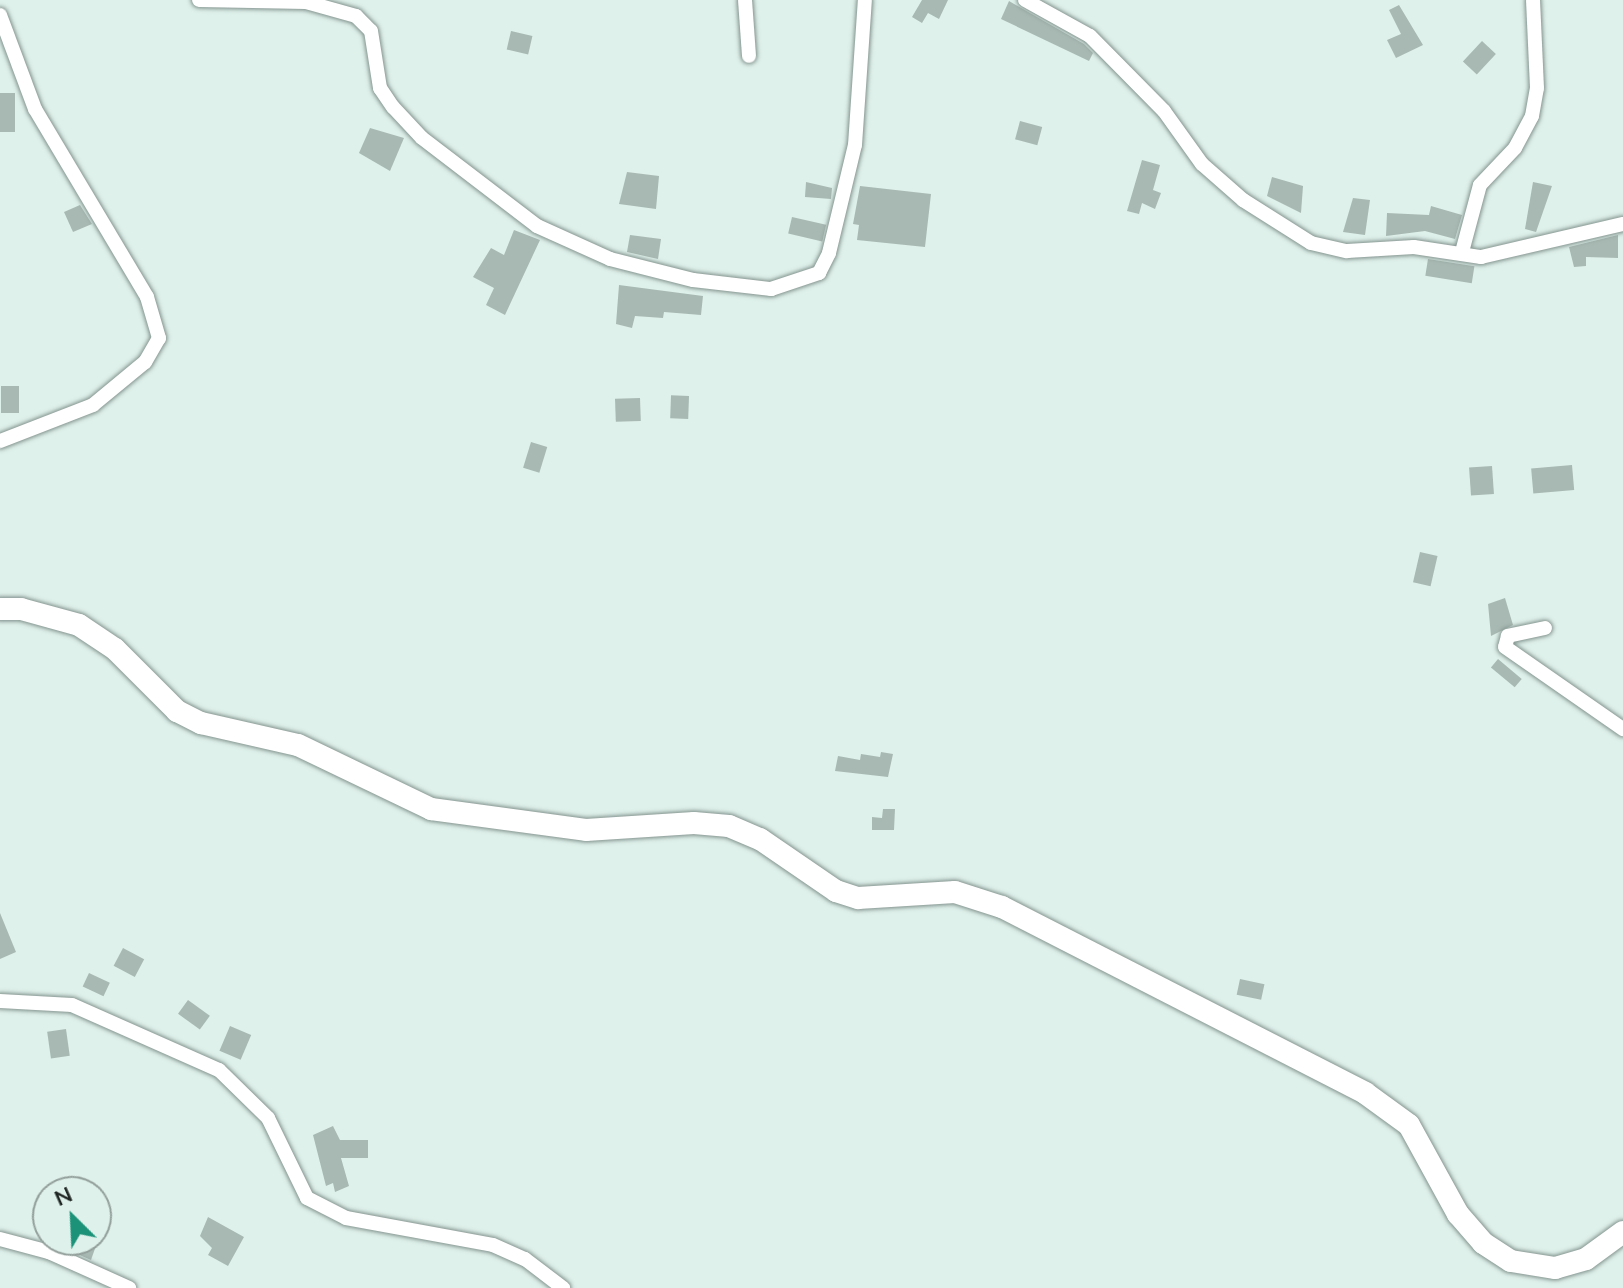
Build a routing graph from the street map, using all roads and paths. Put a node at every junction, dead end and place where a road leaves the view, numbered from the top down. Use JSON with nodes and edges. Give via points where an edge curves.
{"nodes":[{"id":1,"x":199,"y":0,"type":"edge"},
{"id":2,"x":745,"y":0,"type":"edge"},
{"id":3,"x":865,"y":0,"type":"edge"},
{"id":4,"x":1025,"y":0,"type":"edge"},
{"id":5,"x":1533,"y":0,"type":"edge"},
{"id":6,"x":0,"y":15,"type":"edge"},
{"id":7,"x":749,"y":56,"type":"dead end"},
{"id":8,"x":1623,"y":224,"type":"edge"},
{"id":9,"x":1462,"y":252,"type":"junction"},
{"id":10,"x":0,"y":441,"type":"edge"},
{"id":11,"x":0,"y":609,"type":"edge"},
{"id":12,"x":1545,"y":628,"type":"dead end"},
{"id":13,"x":1623,"y":729,"type":"edge"},
{"id":14,"x":0,"y":1001,"type":"edge"},
{"id":15,"x":1623,"y":1232,"type":"edge"},
{"id":16,"x":0,"y":1239,"type":"edge"},
{"id":17,"x":129,"y":1288,"type":"edge"},
{"id":18,"x":563,"y":1288,"type":"edge"}],
"edges":[{"from":1,"to":3,"type":"street","via":[[306,2],[356,16],[371,31],[380,88],[393,107],[422,138],[537,226],[610,259],[693,280],[771,289],[819,273],[829,253],[855,145]]},
{"from":2,"to":7,"type":"street"},
{"from":4,"to":9,"type":"street","via":[[1090,36],[1164,111],[1202,164],[1243,200],[1311,243],[1347,251],[1414,247]]},
{"from":5,"to":9,"type":"street","via":[[1537,88],[1532,116],[1515,148],[1480,185]]},
{"from":6,"to":10,"type":"street","via":[[35,109],[147,297],[159,338],[145,362],[93,405]]},
{"from":8,"to":9,"type":"street","via":[[1582,229],[1481,257]]},
{"from":11,"to":15,"type":"main road","via":[[21,609],[79,625],[115,649],[177,711],[201,723],[298,745],[431,809],[586,830],[729,826],[760,839],[847,895],[955,892],[1002,907],[1365,1093],[1409,1125],[1458,1214],[1483,1243],[1511,1261],[1555,1268],[1586,1259]]},
{"from":12,"to":13,"type":"street","via":[[1508,636],[1505,647]]},
{"from":14,"to":18,"type":"street","via":[[72,1005],[219,1070],[268,1118],[307,1198],[346,1218],[493,1245],[525,1259]]},
{"from":16,"to":17,"type":"street","via":[[49,1252]]}]}
